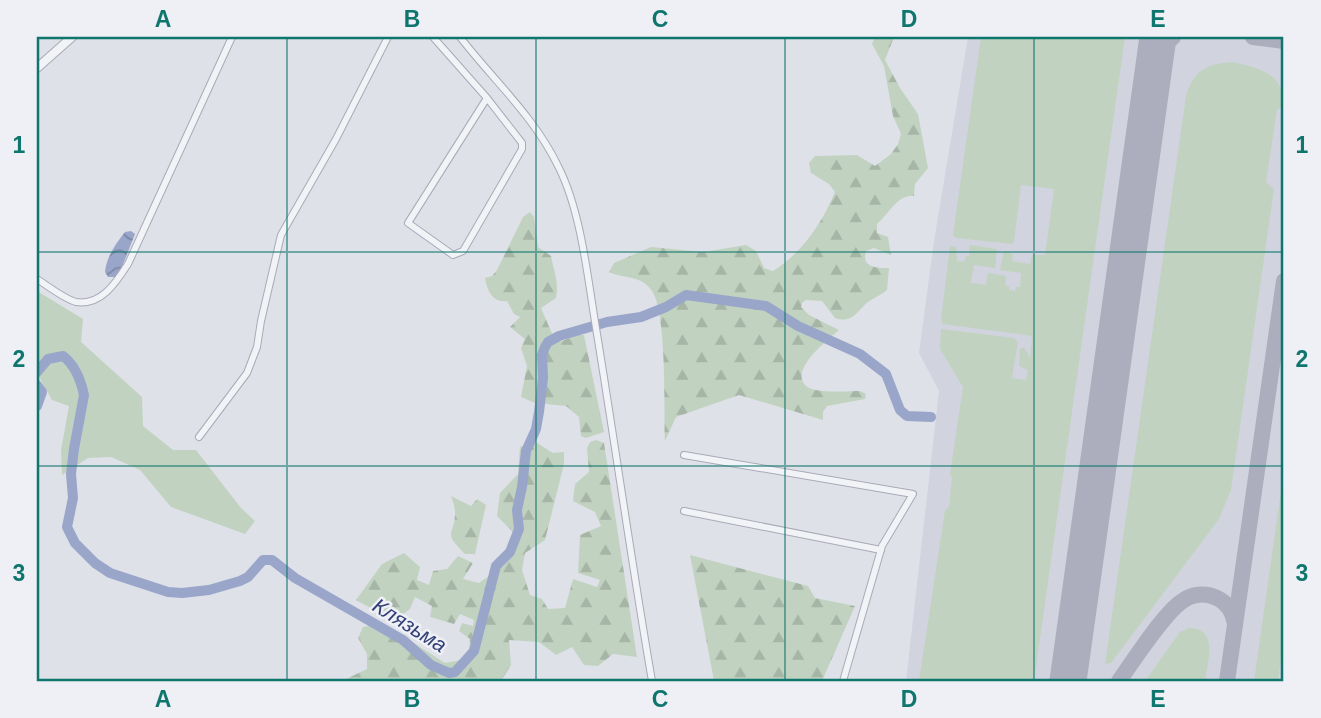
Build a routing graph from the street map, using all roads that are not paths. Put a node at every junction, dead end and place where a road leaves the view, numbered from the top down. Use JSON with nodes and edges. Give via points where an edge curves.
{"nodes":[{"id":1,"x":72,"y":37,"type":"edge"},
{"id":2,"x":232,"y":37,"type":"edge"},
{"id":3,"x":388,"y":37,"type":"edge"},
{"id":4,"x":433,"y":37,"type":"edge"},
{"id":5,"x":460,"y":37,"type":"edge"},
{"id":6,"x":37,"y":68,"type":"edge"},
{"id":7,"x":487,"y":98,"type":"junction"},
{"id":8,"x":37,"y":279,"type":"edge"},
{"id":9,"x":199,"y":437,"type":"dead end"},
{"id":10,"x":684,"y":455,"type":"dead end"},
{"id":11,"x":684,"y":511,"type":"dead end"},
{"id":12,"x":881,"y":550,"type":"junction"},
{"id":13,"x":652,"y":681,"type":"edge"},
{"id":14,"x":843,"y":681,"type":"edge"}],
"edges":[{"from":1,"to":6,"type":"street"},
{"from":2,"to":8,"type":"street","via":[[112,289],[93,300],[76,302]]},
{"from":3,"to":9,"type":"street","via":[[281,235],[247,373]]},
{"from":4,"to":7,"type":"street"},
{"from":5,"to":13,"type":"street","via":[[540,133],[560,169],[576,217]]},
{"from":7,"to":7,"type":"street","via":[[522,149],[464,251],[453,255],[410,227],[408,219]]},
{"from":10,"to":12,"type":"street","via":[[913,494]]},
{"from":11,"to":12,"type":"street"},
{"from":12,"to":14,"type":"street"}]}
